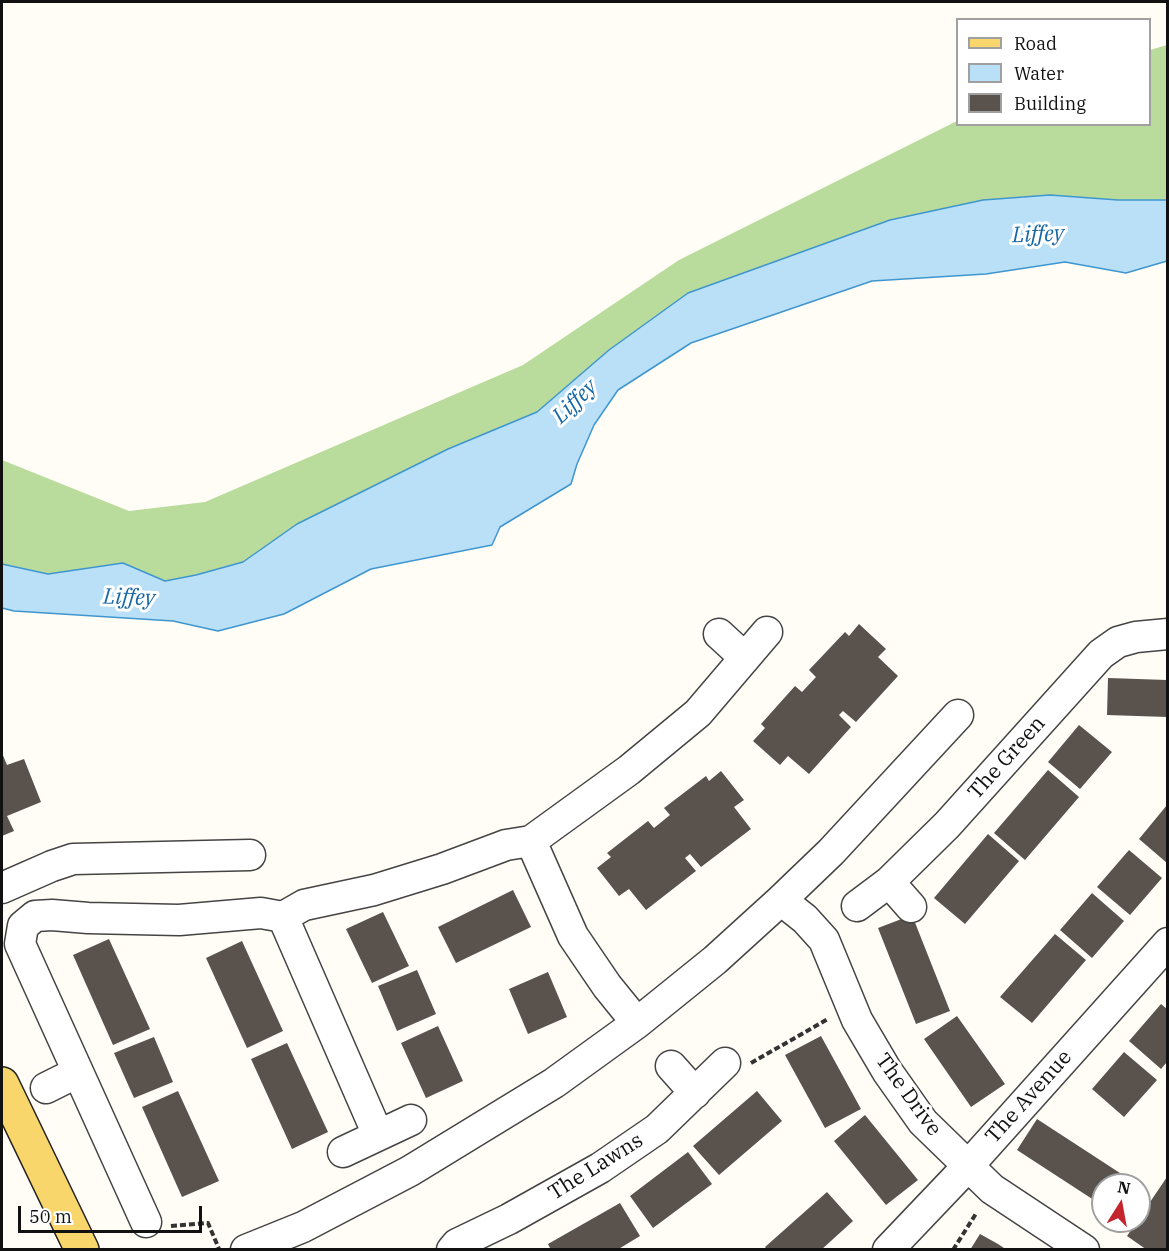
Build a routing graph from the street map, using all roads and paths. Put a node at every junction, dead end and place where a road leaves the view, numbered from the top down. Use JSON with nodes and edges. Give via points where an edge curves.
{"nodes":[{"id":1,"x":767,"y":632,"type":"dead end"},
{"id":2,"x":719,"y":634,"type":"dead end"},
{"id":3,"x":1167,"y":634,"type":"edge"},
{"id":4,"x":745,"y":658,"type":"junction"},
{"id":5,"x":958,"y":715,"type":"dead end"},
{"id":6,"x":531,"y":841,"type":"junction"},
{"id":7,"x":250,"y":855,"type":"dead end"},
{"id":8,"x":889,"y":882,"type":"junction"},
{"id":9,"x":2,"y":888,"type":"edge"},
{"id":10,"x":782,"y":900,"type":"junction"},
{"id":11,"x":857,"y":906,"type":"dead end"},
{"id":12,"x":911,"y":907,"type":"dead end"},
{"id":13,"x":283,"y":917,"type":"junction"},
{"id":14,"x":1167,"y":943,"type":"edge"},
{"id":15,"x":851,"y":1006,"type":"junction"},
{"id":16,"x":637,"y":1023,"type":"junction"},
{"id":17,"x":725,"y":1063,"type":"joint"},
{"id":18,"x":671,"y":1066,"type":"dead end"},
{"id":19,"x":78,"y":1072,"type":"junction"},
{"id":20,"x":2,"y":1084,"type":"edge"},
{"id":21,"x":46,"y":1088,"type":"dead end"},
{"id":22,"x":694,"y":1093,"type":"junction"},
{"id":23,"x":411,"y":1120,"type":"dead end"},
{"id":24,"x":378,"y":1135,"type":"junction"},
{"id":25,"x":343,"y":1152,"type":"dead end"},
{"id":26,"x":968,"y":1166,"type":"junction"},
{"id":27,"x":992,"y":1189,"type":"junction"},
{"id":28,"x":146,"y":1222,"type":"joint"},
{"id":29,"x":82,"y":1250,"type":"edge"},
{"id":30,"x":219,"y":1250,"type":"edge"},
{"id":31,"x":246,"y":1250,"type":"edge"},
{"id":32,"x":452,"y":1250,"type":"edge"},
{"id":33,"x":888,"y":1250,"type":"edge"},
{"id":34,"x":953,"y":1250,"type":"edge"},
{"id":35,"x":1084,"y":1250,"type":"edge"}],
"edges":[{"from":1,"to":4,"type":"street"},
{"from":2,"to":4,"type":"street"},
{"from":3,"to":8,"type":"street","name":"The Green","via":[[1118,642],[1101,654],[947,825]]},
{"from":4,"to":6,"type":"street","via":[[698,713],[629,770]]},
{"from":5,"to":10,"type":"street"},
{"from":6,"to":13,"type":"street","via":[[506,845],[374,890],[304,905]]},
{"from":6,"to":16,"type":"street","via":[[573,936]]},
{"from":7,"to":9,"type":"street","via":[[73,858]]},
{"from":8,"to":11,"type":"street","name":"The Green"},
{"from":8,"to":12,"type":"street"},
{"from":10,"to":15,"type":"street","name":"The Drive","via":[[824,940]]},
{"from":10,"to":16,"type":"street"},
{"from":13,"to":19,"type":"street","via":[[261,913],[178,920],[35,916],[22,926],[20,944]]},
{"from":13,"to":24,"type":"street"},
{"from":14,"to":26,"type":"street","name":"The Avenue"},
{"from":15,"to":17,"type":"path","via":[[743,1067]]},
{"from":15,"to":26,"type":"street","name":"The Drive","via":[[887,1071],[923,1122]]},
{"from":16,"to":31,"type":"street","via":[[554,1083],[410,1171],[303,1227]]},
{"from":17,"to":22,"type":"street","name":"The Lawns"},
{"from":18,"to":22,"type":"street"},
{"from":19,"to":21,"type":"street"},
{"from":19,"to":28,"type":"street"},
{"from":20,"to":29,"type":"main road"},
{"from":22,"to":32,"type":"street","name":"The Lawns","via":[[657,1129],[600,1168]]},
{"from":23,"to":24,"type":"street"},
{"from":24,"to":25,"type":"street"},
{"from":26,"to":27,"type":"street","name":"The Drive"},
{"from":26,"to":33,"type":"street","name":"The Avenue"},
{"from":27,"to":34,"type":"path"},
{"from":27,"to":35,"type":"street","name":"The Drive"},
{"from":28,"to":30,"type":"path","via":[[159,1219],[163,1227],[208,1223]]}]}
